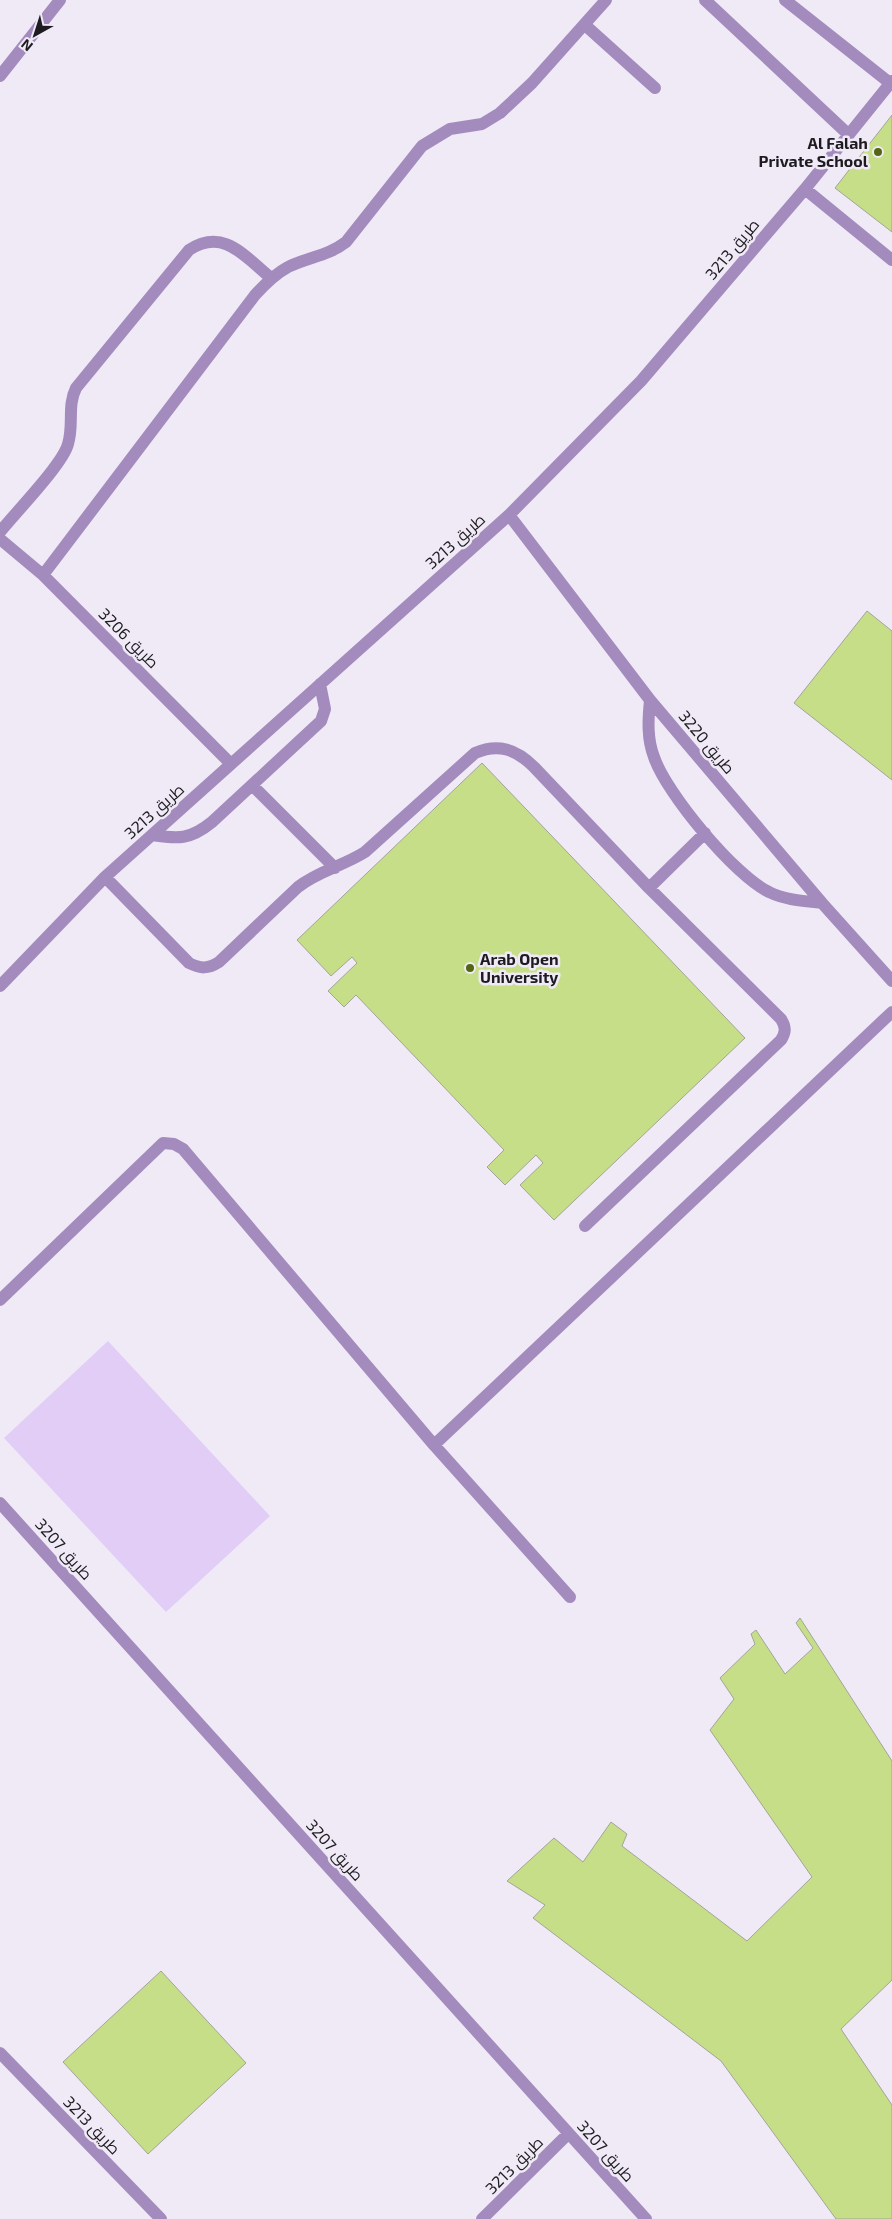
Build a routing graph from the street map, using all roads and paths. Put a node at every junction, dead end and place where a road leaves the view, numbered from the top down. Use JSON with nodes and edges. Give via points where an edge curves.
{"nodes":[{"id":1,"x":60,"y":0,"type":"edge"},
{"id":2,"x":606,"y":0,"type":"edge"},
{"id":3,"x":705,"y":0,"type":"edge"},
{"id":4,"x":786,"y":0,"type":"edge"},
{"id":5,"x":585,"y":24,"type":"junction"},
{"id":6,"x":0,"y":76,"type":"edge"},
{"id":7,"x":891,"y":82,"type":"edge"},
{"id":8,"x":655,"y":88,"type":"dead end"},
{"id":9,"x":849,"y":135,"type":"junction"},
{"id":10,"x":805,"y":190,"type":"junction"},
{"id":11,"x":892,"y":260,"type":"edge"},
{"id":12,"x":271,"y":278,"type":"junction"},
{"id":13,"x":509,"y":515,"type":"junction"},
{"id":14,"x":0,"y":532,"type":"edge"},
{"id":15,"x":0,"y":539,"type":"edge"},
{"id":16,"x":43,"y":575,"type":"junction"},
{"id":17,"x":320,"y":684,"type":"junction"},
{"id":18,"x":650,"y":700,"type":"junction"},
{"id":19,"x":231,"y":764,"type":"junction"},
{"id":20,"x":252,"y":785,"type":"junction"},
{"id":21,"x":705,"y":832,"type":"junction"},
{"id":22,"x":152,"y":835,"type":"junction"},
{"id":23,"x":335,"y":868,"type":"junction"},
{"id":24,"x":105,"y":877,"type":"junction"},
{"id":25,"x":649,"y":888,"type":"junction"},
{"id":26,"x":822,"y":903,"type":"junction"},
{"id":27,"x":892,"y":981,"type":"edge"},
{"id":28,"x":0,"y":986,"type":"edge"},
{"id":29,"x":892,"y":1012,"type":"edge"},
{"id":30,"x":585,"y":1226,"type":"dead end"},
{"id":31,"x":0,"y":1300,"type":"edge"},
{"id":32,"x":434,"y":1445,"type":"junction"},
{"id":33,"x":0,"y":1503,"type":"edge"},
{"id":34,"x":570,"y":1597,"type":"dead end"},
{"id":35,"x":0,"y":2053,"type":"edge"},
{"id":36,"x":568,"y":2134,"type":"junction"},
{"id":37,"x":162,"y":2219,"type":"edge"},
{"id":38,"x":482,"y":2219,"type":"edge"},
{"id":39,"x":646,"y":2219,"type":"edge"}],
"edges":[{"from":1,"to":6,"type":"street"},
{"from":2,"to":5,"type":"street"},
{"from":3,"to":9,"type":"street"},
{"from":4,"to":7,"type":"street"},
{"from":5,"to":8,"type":"street"},
{"from":5,"to":12,"type":"street","via":[[500,113],[482,124],[450,129],[422,146],[346,242],[334,252],[287,268]]},
{"from":7,"to":9,"type":"street","name":"طريق 3213"},
{"from":9,"to":10,"type":"street","name":"طريق 3213"},
{"from":10,"to":11,"type":"street"},
{"from":10,"to":13,"type":"street","name":"طريق 3213","via":[[641,381]]},
{"from":12,"to":14,"type":"street","via":[[230,245],[220,241],[203,242],[188,250],[76,388],[70,407],[71,433],[61,460]]},
{"from":12,"to":16,"type":"street"},
{"from":13,"to":17,"type":"street","name":"طريق 3213"},
{"from":13,"to":18,"type":"street","name":"طريق 3220"},
{"from":15,"to":16,"type":"street","name":"طريق 3206"},
{"from":16,"to":19,"type":"street","name":"طريق 3206"},
{"from":17,"to":19,"type":"street","name":"طريق 3213"},
{"from":17,"to":20,"type":"street","via":[[325,709],[321,721]]},
{"from":18,"to":21,"type":"street","via":[[648,719],[654,757],[675,795]]},
{"from":18,"to":26,"type":"street","name":"طريق 3220"},
{"from":19,"to":22,"type":"street","name":"طريق 3213"},
{"from":20,"to":22,"type":"street","via":[[200,832],[186,838]]},
{"from":20,"to":23,"type":"street"},
{"from":21,"to":25,"type":"street"},
{"from":21,"to":26,"type":"street","via":[[758,886],[783,897]]},
{"from":22,"to":24,"type":"street","name":"طريق 3213"},
{"from":23,"to":24,"type":"street","via":[[315,875],[298,887],[210,968],[199,968],[189,962]]},
{"from":23,"to":25,"type":"street","via":[[365,852],[475,753],[496,747],[506,748],[526,759]]},
{"from":24,"to":28,"type":"street","name":"طريق 3213"},
{"from":25,"to":30,"type":"street","via":[[781,1019],[785,1033]]},
{"from":26,"to":27,"type":"street","name":"طريق 3220"},
{"from":29,"to":32,"type":"street"},
{"from":31,"to":32,"type":"street","via":[[164,1143],[174,1144],[183,1149]]},
{"from":32,"to":34,"type":"street"},
{"from":33,"to":36,"type":"street","name":"طريق 3207"},
{"from":35,"to":37,"type":"street","name":"طريق 3213"},
{"from":36,"to":38,"type":"street","name":"طريق 3213"},
{"from":36,"to":39,"type":"street","name":"طريق 3207"}]}
